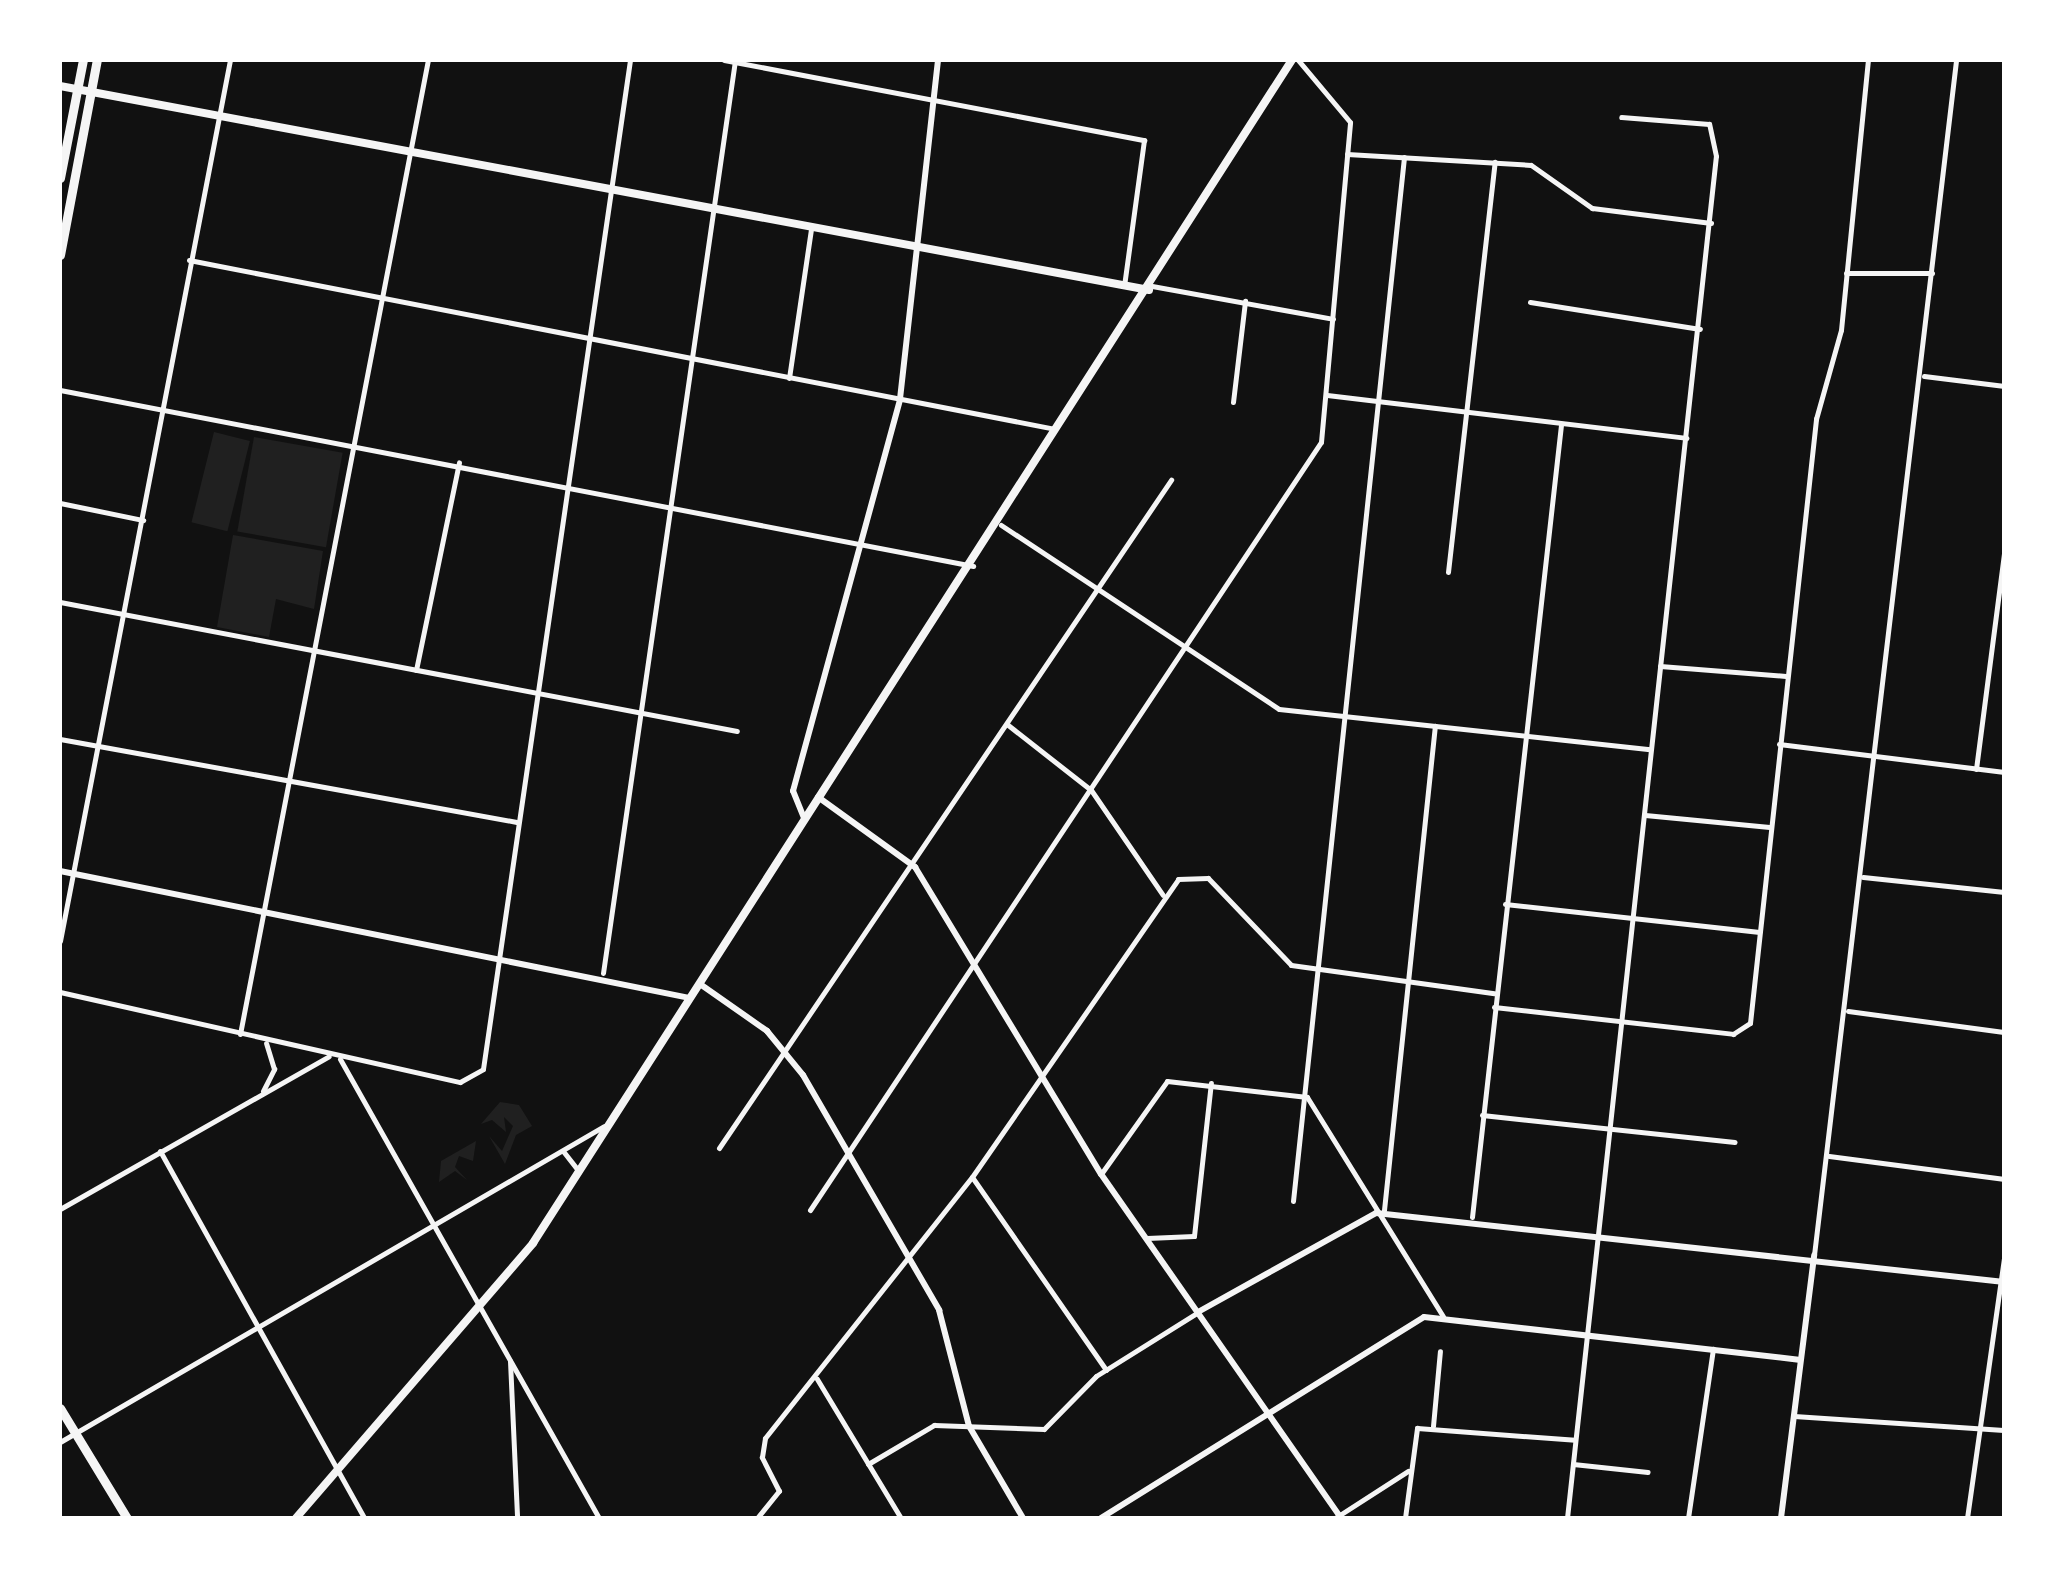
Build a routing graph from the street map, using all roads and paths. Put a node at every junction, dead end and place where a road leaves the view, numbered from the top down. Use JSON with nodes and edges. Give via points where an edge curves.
{"nodes":[{"id":1,"x":83,"y":60,"type":"edge"},
{"id":2,"x":97,"y":60,"type":"edge"},
{"id":3,"x":230,"y":60,"type":"edge"},
{"id":4,"x":428,"y":60,"type":"edge"},
{"id":5,"x":630,"y":60,"type":"edge"},
{"id":6,"x":724,"y":60,"type":"edge"},
{"id":7,"x":938,"y":60,"type":"edge"},
{"id":8,"x":1295,"y":60,"type":"edge"},
{"id":9,"x":1868,"y":60,"type":"edge"},
{"id":10,"x":1956,"y":60,"type":"edge"},
{"id":11,"x":735,"y":61,"type":"edge"},
{"id":12,"x":60,"y":86,"type":"edge"},
{"id":13,"x":78,"y":90,"type":"junction"},
{"id":14,"x":91,"y":92,"type":"junction"},
{"id":15,"x":934,"y":100,"type":"junction"},
{"id":16,"x":219,"y":114,"type":"junction"},
{"id":17,"x":1621,"y":117,"type":"dead end"},
{"id":18,"x":409,"y":152,"type":"junction"},
{"id":19,"x":1347,"y":154,"type":"junction"},
{"id":20,"x":1404,"y":157,"type":"junction"},
{"id":21,"x":1495,"y":162,"type":"junction"},
{"id":22,"x":60,"y":178,"type":"edge"},
{"id":23,"x":610,"y":190,"type":"junction"},
{"id":24,"x":713,"y":211,"type":"junction"},
{"id":25,"x":1711,"y":223,"type":"junction"},
{"id":26,"x":811,"y":229,"type":"junction"},
{"id":27,"x":919,"y":248,"type":"junction"},
{"id":28,"x":60,"y":255,"type":"edge"},
{"id":29,"x":189,"y":260,"type":"junction"},
{"id":30,"x":1846,"y":273,"type":"junction"},
{"id":31,"x":1932,"y":273,"type":"junction"},
{"id":32,"x":1124,"y":286,"type":"junction"},
{"id":33,"x":1151,"y":288,"type":"junction"},
{"id":34,"x":380,"y":300,"type":"junction"},
{"id":35,"x":1245,"y":300,"type":"junction"},
{"id":36,"x":1530,"y":302,"type":"dead end"},
{"id":37,"x":1333,"y":319,"type":"junction"},
{"id":38,"x":1701,"y":329,"type":"junction"},
{"id":39,"x":587,"y":339,"type":"junction"},
{"id":40,"x":695,"y":360,"type":"junction"},
{"id":41,"x":1924,"y":376,"type":"junction"},
{"id":42,"x":789,"y":378,"type":"junction"},
{"id":43,"x":2004,"y":386,"type":"edge"},
{"id":44,"x":60,"y":390,"type":"edge"},
{"id":45,"x":1327,"y":395,"type":"junction"},
{"id":46,"x":900,"y":399,"type":"junction"},
{"id":47,"x":1233,"y":402,"type":"dead end"},
{"id":48,"x":1378,"y":402,"type":"junction"},
{"id":49,"x":163,"y":411,"type":"junction"},
{"id":50,"x":1468,"y":412,"type":"junction"},
{"id":51,"x":1561,"y":426,"type":"junction"},
{"id":52,"x":1058,"y":430,"type":"junction"},
{"id":53,"x":1688,"y":438,"type":"junction"},
{"id":54,"x":352,"y":441,"type":"junction"},
{"id":55,"x":459,"y":462,"type":"junction"},
{"id":56,"x":1171,"y":480,"type":"dead end"},
{"id":57,"x":571,"y":482,"type":"junction"},
{"id":58,"x":60,"y":503,"type":"edge"},
{"id":59,"x":672,"y":505,"type":"junction"},
{"id":60,"x":143,"y":520,"type":"junction"},
{"id":61,"x":1001,"y":525,"type":"junction"},
{"id":62,"x":862,"y":544,"type":"junction"},
{"id":63,"x":2004,"y":552,"type":"edge"},
{"id":64,"x":973,"y":566,"type":"junction"},
{"id":65,"x":1448,"y":572,"type":"dead end"},
{"id":66,"x":1099,"y":592,"type":"junction"},
{"id":67,"x":60,"y":602,"type":"edge"},
{"id":68,"x":125,"y":616,"type":"junction"},
{"id":69,"x":1186,"y":645,"type":"junction"},
{"id":70,"x":316,"y":652,"type":"junction"},
{"id":71,"x":1660,"y":666,"type":"junction"},
{"id":72,"x":416,"y":670,"type":"junction"},
{"id":73,"x":1786,"y":676,"type":"junction"},
{"id":74,"x":536,"y":694,"type":"junction"},
{"id":75,"x":642,"y":714,"type":"junction"},
{"id":76,"x":1348,"y":718,"type":"junction"},
{"id":77,"x":1008,"y":725,"type":"junction"},
{"id":78,"x":1434,"y":726,"type":"junction"},
{"id":79,"x":737,"y":731,"type":"dead end"},
{"id":80,"x":1524,"y":733,"type":"junction"},
{"id":81,"x":60,"y":739,"type":"edge"},
{"id":82,"x":1779,"y":744,"type":"junction"},
{"id":83,"x":98,"y":747,"type":"junction"},
{"id":84,"x":1650,"y":749,"type":"junction"},
{"id":85,"x":1879,"y":759,"type":"junction"},
{"id":86,"x":1976,"y":769,"type":"junction"},
{"id":87,"x":2004,"y":772,"type":"edge"},
{"id":88,"x":291,"y":783,"type":"junction"},
{"id":89,"x":1091,"y":790,"type":"junction"},
{"id":90,"x":818,"y":797,"type":"junction"},
{"id":91,"x":1645,"y":815,"type":"junction"},
{"id":92,"x":804,"y":818,"type":"junction"},
{"id":93,"x":517,"y":822,"type":"junction"},
{"id":94,"x":1768,"y":827,"type":"junction"},
{"id":95,"x":914,"y":867,"type":"junction"},
{"id":96,"x":60,"y":871,"type":"edge"},
{"id":97,"x":72,"y":874,"type":"junction"},
{"id":98,"x":1863,"y":877,"type":"junction"},
{"id":99,"x":2004,"y":892,"type":"edge"},
{"id":100,"x":1163,"y":895,"type":"junction"},
{"id":101,"x":1505,"y":904,"type":"junction"},
{"id":102,"x":1635,"y":914,"type":"junction"},
{"id":103,"x":264,"y":915,"type":"junction"},
{"id":104,"x":1759,"y":932,"type":"junction"},
{"id":105,"x":60,"y":941,"type":"edge"},
{"id":106,"x":499,"y":955,"type":"junction"},
{"id":107,"x":974,"y":964,"type":"junction"},
{"id":108,"x":1320,"y":970,"type":"junction"},
{"id":109,"x":603,"y":973,"type":"junction"},
{"id":110,"x":1407,"y":982,"type":"junction"},
{"id":111,"x":700,"y":984,"type":"junction"},
{"id":112,"x":60,"y":992,"type":"edge"},
{"id":113,"x":1494,"y":994,"type":"junction"},
{"id":114,"x":690,"y":998,"type":"junction"},
{"id":115,"x":1494,"y":1007,"type":"junction"},
{"id":116,"x":1848,"y":1011,"type":"junction"},
{"id":117,"x":1624,"y":1021,"type":"junction"},
{"id":118,"x":2004,"y":1032,"type":"edge"},
{"id":119,"x":240,"y":1034,"type":"junction"},
{"id":120,"x":264,"y":1041,"type":"junction"},
{"id":121,"x":788,"y":1050,"type":"junction"},
{"id":122,"x":329,"y":1056,"type":"junction"},
{"id":123,"x":339,"y":1058,"type":"junction"},
{"id":124,"x":1041,"y":1079,"type":"junction"},
{"id":125,"x":1211,"y":1083,"type":"junction"},
{"id":126,"x":260,"y":1094,"type":"junction"},
{"id":127,"x":1307,"y":1097,"type":"junction"},
{"id":128,"x":1482,"y":1116,"type":"junction"},
{"id":129,"x":604,"y":1126,"type":"junction"},
{"id":130,"x":1610,"y":1129,"type":"junction"},
{"id":131,"x":1735,"y":1142,"type":"dead end"},
{"id":132,"x":719,"y":1148,"type":"dead end"},
{"id":133,"x":160,"y":1150,"type":"junction"},
{"id":134,"x":847,"y":1150,"type":"junction"},
{"id":135,"x":563,"y":1151,"type":"junction"},
{"id":136,"x":1829,"y":1156,"type":"junction"},
{"id":137,"x":578,"y":1170,"type":"junction"},
{"id":138,"x":1101,"y":1174,"type":"junction"},
{"id":139,"x":972,"y":1176,"type":"junction"},
{"id":140,"x":2004,"y":1180,"type":"edge"},
{"id":141,"x":1293,"y":1201,"type":"dead end"},
{"id":142,"x":60,"y":1209,"type":"edge"},
{"id":143,"x":810,"y":1210,"type":"dead end"},
{"id":144,"x":1384,"y":1213,"type":"junction"},
{"id":145,"x":1472,"y":1217,"type":"junction"},
{"id":146,"x":428,"y":1225,"type":"junction"},
{"id":147,"x":1600,"y":1231,"type":"junction"},
{"id":148,"x":1146,"y":1238,"type":"junction"},
{"id":149,"x":1814,"y":1255,"type":"junction"},
{"id":150,"x":910,"y":1258,"type":"junction"},
{"id":151,"x":2004,"y":1259,"type":"edge"},
{"id":152,"x":2003,"y":1282,"type":"edge"},
{"id":153,"x":480,"y":1307,"type":"junction"},
{"id":154,"x":1198,"y":1312,"type":"junction"},
{"id":155,"x":1443,"y":1316,"type":"junction"},
{"id":156,"x":258,"y":1328,"type":"junction"},
{"id":157,"x":1586,"y":1333,"type":"junction"},
{"id":158,"x":1713,"y":1348,"type":"junction"},
{"id":159,"x":1440,"y":1351,"type":"dead end"},
{"id":160,"x":510,"y":1358,"type":"junction"},
{"id":161,"x":1799,"y":1360,"type":"junction"},
{"id":162,"x":1106,"y":1370,"type":"junction"},
{"id":163,"x":817,"y":1379,"type":"junction"},
{"id":164,"x":60,"y":1408,"type":"edge"},
{"id":165,"x":1264,"y":1411,"type":"junction"},
{"id":166,"x":1794,"y":1416,"type":"junction"},
{"id":167,"x":969,"y":1426,"type":"junction"},
{"id":168,"x":1433,"y":1426,"type":"junction"},
{"id":169,"x":1981,"y":1428,"type":"junction"},
{"id":170,"x":2004,"y":1430,"type":"edge"},
{"id":171,"x":75,"y":1433,"type":"junction"},
{"id":172,"x":1575,"y":1440,"type":"junction"},
{"id":173,"x":60,"y":1442,"type":"edge"},
{"id":174,"x":868,"y":1464,"type":"junction"},
{"id":175,"x":1573,"y":1464,"type":"junction"},
{"id":176,"x":1410,"y":1470,"type":"junction"},
{"id":177,"x":338,"y":1471,"type":"junction"},
{"id":178,"x":1648,"y":1472,"type":"dead end"},
{"id":179,"x":1339,"y":1517,"type":"edge"},
{"id":180,"x":126,"y":1518,"type":"edge"},
{"id":181,"x":296,"y":1518,"type":"edge"},
{"id":182,"x":364,"y":1518,"type":"edge"},
{"id":183,"x":517,"y":1518,"type":"edge"},
{"id":184,"x":600,"y":1518,"type":"edge"},
{"id":185,"x":757,"y":1518,"type":"edge"},
{"id":186,"x":901,"y":1518,"type":"edge"},
{"id":187,"x":1023,"y":1518,"type":"edge"},
{"id":188,"x":1100,"y":1518,"type":"edge"},
{"id":189,"x":1405,"y":1518,"type":"edge"},
{"id":190,"x":1567,"y":1518,"type":"edge"},
{"id":191,"x":1688,"y":1518,"type":"edge"},
{"id":192,"x":1781,"y":1518,"type":"edge"},
{"id":193,"x":1966,"y":1518,"type":"edge"}],
"edges":[{"from":1,"to":13,"type":"highway"},
{"from":2,"to":14,"type":"highway"},
{"from":3,"to":16,"type":"street"},
{"from":4,"to":18,"type":"street"},
{"from":5,"to":23,"type":"street"},
{"from":6,"to":11,"type":"street"},
{"from":7,"to":15,"type":"street"},
{"from":8,"to":19,"type":"street","via":[[1345,108]]},
{"from":8,"to":33,"type":"main road"},
{"from":9,"to":30,"type":"street"},
{"from":10,"to":31,"type":"street"},
{"from":11,"to":15,"type":"street"},
{"from":11,"to":24,"type":"street"},
{"from":12,"to":13,"type":"main road"},
{"from":13,"to":14,"type":"main road"},
{"from":13,"to":22,"type":"highway"},
{"from":14,"to":16,"type":"main road"},
{"from":14,"to":28,"type":"highway"},
{"from":15,"to":27,"type":"street"},
{"from":15,"to":32,"type":"street","via":[[1144,140]]},
{"from":16,"to":18,"type":"main road"},
{"from":16,"to":29,"type":"street"},
{"from":17,"to":25,"type":"street","via":[[1709,124],[1716,134]]},
{"from":18,"to":23,"type":"main road"},
{"from":18,"to":34,"type":"street"},
{"from":19,"to":20,"type":"street"},
{"from":19,"to":37,"type":"street"},
{"from":20,"to":21,"type":"street"},
{"from":20,"to":48,"type":"street"},
{"from":21,"to":25,"type":"street","via":[[1546,171],[1592,208]]},
{"from":21,"to":50,"type":"street"},
{"from":23,"to":24,"type":"main road"},
{"from":23,"to":39,"type":"street"},
{"from":24,"to":26,"type":"main road"},
{"from":24,"to":40,"type":"street"},
{"from":25,"to":38,"type":"street"},
{"from":26,"to":27,"type":"main road"},
{"from":26,"to":42,"type":"street"},
{"from":27,"to":32,"type":"main road"},
{"from":27,"to":46,"type":"street"},
{"from":29,"to":34,"type":"street"},
{"from":29,"to":49,"type":"street"},
{"from":30,"to":31,"type":"street"},
{"from":30,"to":73,"type":"street","via":[[1836,354],[1816,418]]},
{"from":31,"to":41,"type":"street"},
{"from":32,"to":33,"type":"main road"},
{"from":33,"to":35,"type":"street"},
{"from":33,"to":52,"type":"main road"},
{"from":34,"to":39,"type":"street"},
{"from":34,"to":54,"type":"street"},
{"from":35,"to":37,"type":"street"},
{"from":35,"to":47,"type":"street"},
{"from":36,"to":38,"type":"street"},
{"from":37,"to":45,"type":"street"},
{"from":38,"to":53,"type":"street"},
{"from":39,"to":40,"type":"street"},
{"from":39,"to":57,"type":"street"},
{"from":40,"to":42,"type":"street"},
{"from":40,"to":59,"type":"street"},
{"from":41,"to":43,"type":"street"},
{"from":41,"to":85,"type":"street"},
{"from":42,"to":46,"type":"street"},
{"from":44,"to":49,"type":"street"},
{"from":45,"to":48,"type":"street"},
{"from":45,"to":69,"type":"street","via":[[1321,442]]},
{"from":46,"to":52,"type":"street"},
{"from":46,"to":62,"type":"street"},
{"from":48,"to":50,"type":"street"},
{"from":48,"to":76,"type":"street"},
{"from":49,"to":54,"type":"street"},
{"from":49,"to":60,"type":"street"},
{"from":50,"to":51,"type":"street"},
{"from":50,"to":65,"type":"street"},
{"from":51,"to":53,"type":"street"},
{"from":51,"to":80,"type":"street"},
{"from":52,"to":61,"type":"main road"},
{"from":53,"to":71,"type":"street"},
{"from":54,"to":55,"type":"street"},
{"from":54,"to":70,"type":"street"},
{"from":55,"to":57,"type":"street"},
{"from":55,"to":72,"type":"street"},
{"from":56,"to":66,"type":"street"},
{"from":57,"to":59,"type":"street"},
{"from":57,"to":74,"type":"street"},
{"from":58,"to":60,"type":"street"},
{"from":59,"to":62,"type":"street"},
{"from":59,"to":75,"type":"street"},
{"from":60,"to":68,"type":"street"},
{"from":61,"to":64,"type":"main road"},
{"from":61,"to":66,"type":"street"},
{"from":62,"to":64,"type":"street"},
{"from":62,"to":92,"type":"street","via":[[793,791]]},
{"from":63,"to":86,"type":"street"},
{"from":64,"to":90,"type":"main road"},
{"from":66,"to":69,"type":"street"},
{"from":66,"to":77,"type":"street"},
{"from":67,"to":68,"type":"street"},
{"from":68,"to":70,"type":"street"},
{"from":68,"to":83,"type":"street"},
{"from":69,"to":76,"type":"street","via":[[1279,710]]},
{"from":69,"to":89,"type":"street"},
{"from":70,"to":72,"type":"street"},
{"from":70,"to":88,"type":"street"},
{"from":71,"to":73,"type":"street"},
{"from":71,"to":84,"type":"street"},
{"from":72,"to":74,"type":"street"},
{"from":73,"to":82,"type":"street"},
{"from":74,"to":75,"type":"street"},
{"from":74,"to":93,"type":"street"},
{"from":75,"to":79,"type":"street"},
{"from":75,"to":109,"type":"street"},
{"from":76,"to":78,"type":"street"},
{"from":76,"to":108,"type":"street"},
{"from":77,"to":89,"type":"street"},
{"from":77,"to":95,"type":"street"},
{"from":78,"to":80,"type":"street"},
{"from":78,"to":110,"type":"street"},
{"from":80,"to":84,"type":"street"},
{"from":80,"to":101,"type":"street"},
{"from":81,"to":83,"type":"street"},
{"from":82,"to":85,"type":"street"},
{"from":82,"to":94,"type":"street"},
{"from":83,"to":88,"type":"street"},
{"from":83,"to":97,"type":"street"},
{"from":84,"to":91,"type":"street"},
{"from":85,"to":86,"type":"street"},
{"from":85,"to":98,"type":"street"},
{"from":86,"to":87,"type":"street"},
{"from":88,"to":93,"type":"street"},
{"from":88,"to":103,"type":"street"},
{"from":89,"to":100,"type":"street"},
{"from":89,"to":107,"type":"street"},
{"from":90,"to":92,"type":"main road"},
{"from":90,"to":95,"type":"street"},
{"from":91,"to":94,"type":"street"},
{"from":91,"to":102,"type":"street"},
{"from":92,"to":111,"type":"main road"},
{"from":93,"to":106,"type":"street"},
{"from":94,"to":104,"type":"street"},
{"from":95,"to":107,"type":"street"},
{"from":95,"to":121,"type":"street"},
{"from":96,"to":97,"type":"street"},
{"from":97,"to":103,"type":"street"},
{"from":97,"to":105,"type":"street"},
{"from":98,"to":99,"type":"street"},
{"from":98,"to":116,"type":"street"},
{"from":100,"to":108,"type":"street","via":[[1178,878],[1208,878],[1276,954]]},
{"from":100,"to":124,"type":"street"},
{"from":101,"to":102,"type":"street"},
{"from":101,"to":113,"type":"street"},
{"from":102,"to":104,"type":"street"},
{"from":102,"to":117,"type":"street"},
{"from":103,"to":106,"type":"street"},
{"from":103,"to":119,"type":"street"},
{"from":104,"to":117,"type":"street","via":[[1744,1032]]},
{"from":106,"to":109,"type":"street"},
{"from":106,"to":123,"type":"street","via":[[483,1069],[460,1082]]},
{"from":107,"to":124,"type":"street"},
{"from":107,"to":134,"type":"street"},
{"from":108,"to":110,"type":"street"},
{"from":108,"to":127,"type":"street"},
{"from":109,"to":114,"type":"street","via":[[646,994]]},
{"from":110,"to":113,"type":"street"},
{"from":110,"to":144,"type":"street"},
{"from":111,"to":114,"type":"main road"},
{"from":111,"to":121,"type":"street"},
{"from":112,"to":119,"type":"street"},
{"from":113,"to":115,"type":"street"},
{"from":114,"to":129,"type":"main road"},
{"from":115,"to":117,"type":"street"},
{"from":115,"to":128,"type":"street"},
{"from":116,"to":118,"type":"street"},
{"from":116,"to":136,"type":"street"},
{"from":117,"to":130,"type":"street"},
{"from":119,"to":120,"type":"street"},
{"from":120,"to":122,"type":"street"},
{"from":120,"to":126,"type":"street","via":[[274,1068]]},
{"from":121,"to":132,"type":"street"},
{"from":121,"to":134,"type":"street"},
{"from":122,"to":123,"type":"street"},
{"from":122,"to":126,"type":"street"},
{"from":123,"to":146,"type":"street"},
{"from":124,"to":138,"type":"street"},
{"from":124,"to":139,"type":"street"},
{"from":125,"to":127,"type":"street"},
{"from":125,"to":138,"type":"street","via":[[1166,1080]]},
{"from":125,"to":148,"type":"street","via":[[1194,1236]]},
{"from":126,"to":133,"type":"street"},
{"from":127,"to":141,"type":"street"},
{"from":127,"to":144,"type":"street"},
{"from":128,"to":130,"type":"street"},
{"from":128,"to":145,"type":"street"},
{"from":129,"to":135,"type":"street"},
{"from":129,"to":137,"type":"main road"},
{"from":130,"to":131,"type":"street"},
{"from":130,"to":147,"type":"street"},
{"from":133,"to":142,"type":"street"},
{"from":133,"to":156,"type":"street"},
{"from":134,"to":143,"type":"street"},
{"from":134,"to":150,"type":"street"},
{"from":135,"to":137,"type":"street"},
{"from":135,"to":146,"type":"street"},
{"from":136,"to":140,"type":"street"},
{"from":136,"to":149,"type":"street"},
{"from":137,"to":153,"type":"main road"},
{"from":138,"to":148,"type":"street"},
{"from":139,"to":150,"type":"street"},
{"from":139,"to":162,"type":"street"},
{"from":144,"to":145,"type":"street"},
{"from":144,"to":154,"type":"street","via":[[1364,1215]]},
{"from":144,"to":155,"type":"street"},
{"from":145,"to":147,"type":"street"},
{"from":146,"to":153,"type":"street"},
{"from":146,"to":156,"type":"street"},
{"from":147,"to":149,"type":"street"},
{"from":147,"to":157,"type":"street"},
{"from":148,"to":154,"type":"street"},
{"from":149,"to":152,"type":"street"},
{"from":149,"to":161,"type":"street"},
{"from":150,"to":163,"type":"street"},
{"from":150,"to":167,"type":"street","via":[[948,1331]]},
{"from":151,"to":152,"type":"street"},
{"from":152,"to":169,"type":"street"},
{"from":153,"to":160,"type":"street"},
{"from":153,"to":177,"type":"main road"},
{"from":154,"to":162,"type":"street"},
{"from":154,"to":165,"type":"street"},
{"from":155,"to":157,"type":"street"},
{"from":155,"to":165,"type":"street","via":[[1397,1327]]},
{"from":156,"to":171,"type":"street"},
{"from":156,"to":177,"type":"street"},
{"from":157,"to":158,"type":"street"},
{"from":157,"to":172,"type":"street"},
{"from":158,"to":161,"type":"street"},
{"from":158,"to":191,"type":"street"},
{"from":159,"to":168,"type":"street"},
{"from":160,"to":183,"type":"street"},
{"from":160,"to":184,"type":"street"},
{"from":161,"to":166,"type":"street"},
{"from":162,"to":167,"type":"street","via":[[1044,1429]]},
{"from":163,"to":174,"type":"street"},
{"from":163,"to":185,"type":"street","via":[[765,1438],[762,1457],[780,1491]]},
{"from":164,"to":171,"type":"highway"},
{"from":165,"to":179,"type":"street"},
{"from":165,"to":188,"type":"street"},
{"from":166,"to":169,"type":"street"},
{"from":166,"to":192,"type":"street"},
{"from":167,"to":174,"type":"street","via":[[934,1425]]},
{"from":167,"to":187,"type":"street"},
{"from":168,"to":172,"type":"street"},
{"from":168,"to":176,"type":"street","via":[[1413,1431]]},
{"from":169,"to":170,"type":"street"},
{"from":169,"to":193,"type":"street"},
{"from":171,"to":173,"type":"street"},
{"from":171,"to":180,"type":"highway"},
{"from":172,"to":175,"type":"street"},
{"from":174,"to":186,"type":"street"},
{"from":175,"to":178,"type":"street"},
{"from":175,"to":190,"type":"street"},
{"from":176,"to":179,"type":"street"},
{"from":176,"to":189,"type":"street"},
{"from":177,"to":181,"type":"main road"},
{"from":177,"to":182,"type":"street"}]}
